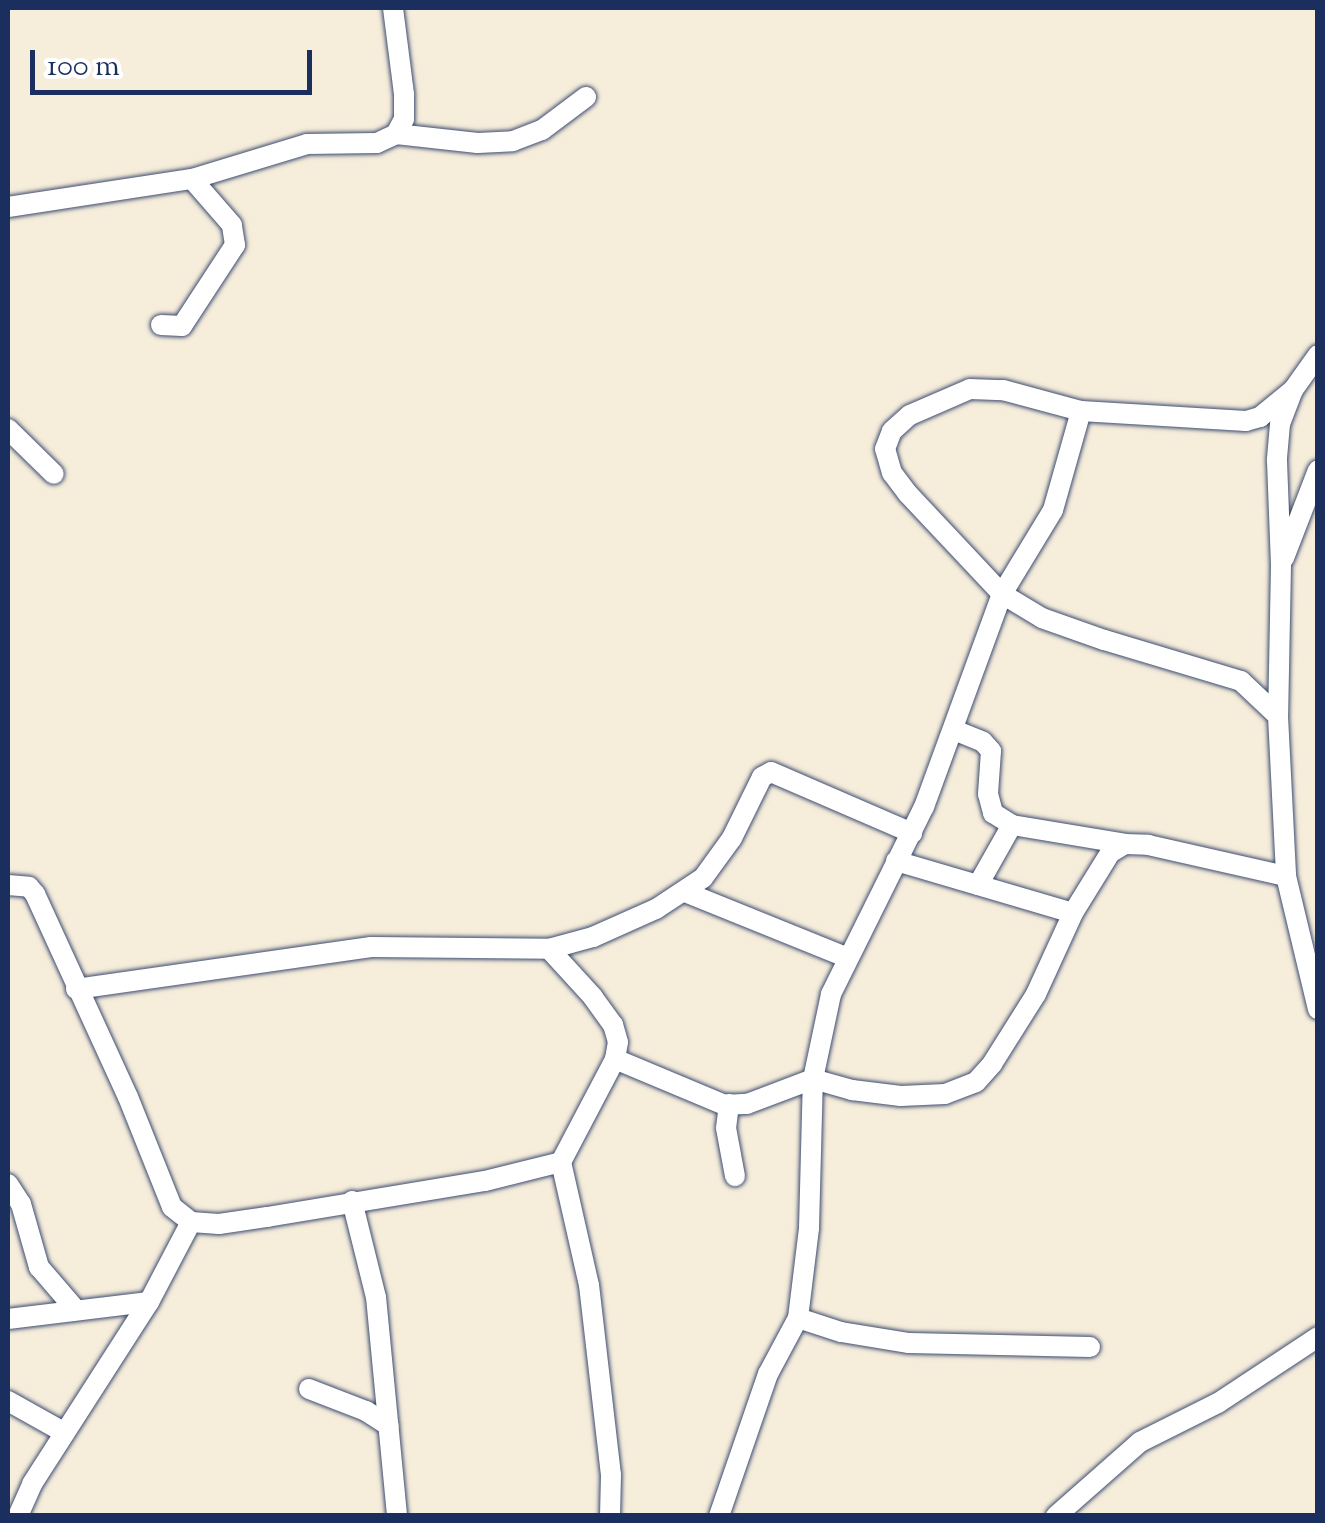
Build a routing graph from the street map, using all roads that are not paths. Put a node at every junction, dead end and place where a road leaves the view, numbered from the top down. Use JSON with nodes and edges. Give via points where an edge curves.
{"nodes":[{"id":1,"x":392,"y":8,"type":"edge"},
{"id":2,"x":586,"y":97,"type":"dead end"},
{"id":3,"x":396,"y":134,"type":"junction"},
{"id":4,"x":192,"y":178,"type":"junction"},
{"id":5,"x":8,"y":207,"type":"edge"},
{"id":6,"x":161,"y":325,"type":"dead end"},
{"id":7,"x":1318,"y":355,"type":"edge"},
{"id":8,"x":1293,"y":390,"type":"junction"},
{"id":9,"x":1081,"y":410,"type":"junction"},
{"id":10,"x":8,"y":429,"type":"edge"},
{"id":11,"x":1318,"y":470,"type":"edge"},
{"id":12,"x":54,"y":474,"type":"dead end"},
{"id":13,"x":1281,"y":565,"type":"junction"},
{"id":14,"x":1002,"y":594,"type":"junction"},
{"id":15,"x":1278,"y":716,"type":"junction"},
{"id":16,"x":954,"y":730,"type":"junction"},
{"id":17,"x":1012,"y":825,"type":"junction"},
{"id":18,"x":912,"y":833,"type":"junction"},
{"id":19,"x":1125,"y":844,"type":"junction"},
{"id":20,"x":896,"y":862,"type":"junction"},
{"id":21,"x":1286,"y":876,"type":"junction"},
{"id":22,"x":8,"y":885,"type":"edge"},
{"id":23,"x":978,"y":885,"type":"junction"},
{"id":24,"x":685,"y":892,"type":"junction"},
{"id":25,"x":1073,"y":913,"type":"junction"},
{"id":26,"x":549,"y":948,"type":"junction"},
{"id":27,"x":1309,"y":953,"type":"edge"},
{"id":28,"x":848,"y":958,"type":"junction"},
{"id":29,"x":76,"y":988,"type":"junction"},
{"id":30,"x":1318,"y":1009,"type":"edge"},
{"id":31,"x":615,"y":1059,"type":"junction"},
{"id":32,"x":813,"y":1078,"type":"junction"},
{"id":33,"x":729,"y":1104,"type":"junction"},
{"id":34,"x":561,"y":1162,"type":"junction"},
{"id":35,"x":735,"y":1176,"type":"dead end"},
{"id":36,"x":8,"y":1184,"type":"edge"},
{"id":37,"x":352,"y":1201,"type":"junction"},
{"id":38,"x":190,"y":1222,"type":"junction"},
{"id":39,"x":149,"y":1302,"type":"junction"},
{"id":40,"x":76,"y":1310,"type":"junction"},
{"id":41,"x":798,"y":1318,"type":"junction"},
{"id":42,"x":8,"y":1319,"type":"edge"},
{"id":43,"x":1318,"y":1337,"type":"edge"},
{"id":44,"x":1090,"y":1347,"type":"dead end"},
{"id":45,"x":310,"y":1389,"type":"dead end"},
{"id":46,"x":8,"y":1401,"type":"edge"},
{"id":47,"x":389,"y":1426,"type":"junction"},
{"id":48,"x":65,"y":1433,"type":"junction"},
{"id":49,"x":18,"y":1516,"type":"edge"},
{"id":50,"x":396,"y":1516,"type":"edge"},
{"id":51,"x":610,"y":1516,"type":"edge"},
{"id":52,"x":719,"y":1516,"type":"edge"},
{"id":53,"x":1056,"y":1516,"type":"edge"}],
"edges":[{"from":1,"to":3,"type":"street","via":[[404,94]]},
{"from":2,"to":3,"type":"street","via":[[542,130],[513,141]]},
{"from":3,"to":4,"type":"street","via":[[378,142],[307,144]]},
{"from":4,"to":5,"type":"street"},
{"from":4,"to":6,"type":"street","via":[[232,225],[235,245],[182,326]]},
{"from":7,"to":8,"type":"street"},
{"from":8,"to":9,"type":"street","via":[[1260,418],[1246,421]]},
{"from":8,"to":13,"type":"street","via":[[1280,424],[1277,461]]},
{"from":9,"to":14,"type":"street","via":[[1053,510]]},
{"from":9,"to":14,"type":"street","via":[[1003,390],[970,389],[940,398],[892,431],[885,449],[892,473]]},
{"from":10,"to":12,"type":"street"},
{"from":11,"to":13,"type":"street"},
{"from":13,"to":15,"type":"street"},
{"from":14,"to":15,"type":"street","via":[[1042,618],[1242,681]]},
{"from":14,"to":16,"type":"street"},
{"from":15,"to":21,"type":"street"},
{"from":16,"to":17,"type":"street","via":[[990,751],[988,805]]},
{"from":16,"to":18,"type":"street"},
{"from":17,"to":19,"type":"street"},
{"from":17,"to":23,"type":"street"},
{"from":18,"to":20,"type":"street"},
{"from":18,"to":24,"type":"street","via":[[771,772],[762,777],[732,838]]},
{"from":19,"to":21,"type":"street"},
{"from":19,"to":25,"type":"street","via":[[1097,868]]},
{"from":20,"to":23,"type":"street"},
{"from":20,"to":28,"type":"street"},
{"from":21,"to":27,"type":"street"},
{"from":22,"to":29,"type":"street","via":[[36,894]]},
{"from":23,"to":25,"type":"street"},
{"from":24,"to":26,"type":"street","via":[[593,938]]},
{"from":24,"to":28,"type":"street"},
{"from":25,"to":32,"type":"street","via":[[1036,994],[976,1082],[945,1094],[901,1096]]},
{"from":26,"to":29,"type":"street","via":[[371,947]]},
{"from":26,"to":31,"type":"street","via":[[612,1024]]},
{"from":27,"to":30,"type":"street"},
{"from":28,"to":32,"type":"street","via":[[821,1028]]},
{"from":29,"to":38,"type":"street","via":[[172,1206]]},
{"from":31,"to":33,"type":"street"},
{"from":31,"to":34,"type":"street"},
{"from":32,"to":33,"type":"street","via":[[746,1104]]},
{"from":32,"to":41,"type":"street","via":[[809,1228]]},
{"from":33,"to":35,"type":"street"},
{"from":34,"to":37,"type":"street"},
{"from":34,"to":51,"type":"street","via":[[589,1285]]},
{"from":36,"to":40,"type":"street","via":[[40,1266]]},
{"from":37,"to":38,"type":"street","via":[[219,1224]]},
{"from":37,"to":47,"type":"street","via":[[376,1296]]},
{"from":38,"to":39,"type":"street"},
{"from":39,"to":40,"type":"street"},
{"from":39,"to":48,"type":"street"},
{"from":40,"to":42,"type":"street"},
{"from":41,"to":44,"type":"street","via":[[909,1343]]},
{"from":41,"to":52,"type":"street","via":[[768,1374]]},
{"from":43,"to":53,"type":"street","via":[[1218,1403],[1140,1442]]},
{"from":45,"to":47,"type":"street"},
{"from":46,"to":48,"type":"street"},
{"from":47,"to":50,"type":"street"},
{"from":48,"to":49,"type":"street"}]}
